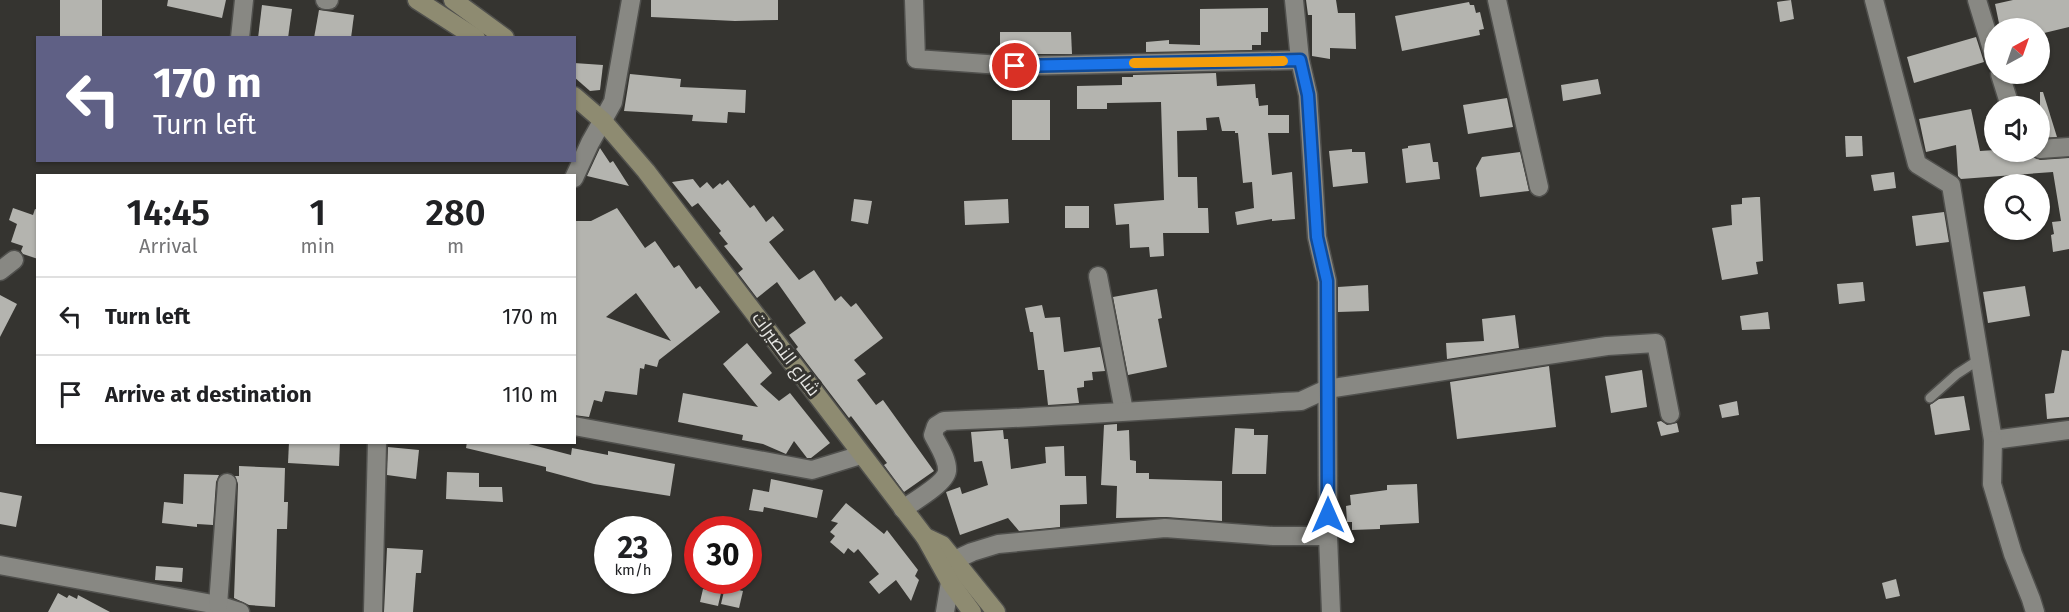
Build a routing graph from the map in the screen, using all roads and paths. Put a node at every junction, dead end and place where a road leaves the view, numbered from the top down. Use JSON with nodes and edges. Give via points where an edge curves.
{"nodes":[{"id":1,"x":244,"y":0,"type":"edge"},
{"id":2,"x":417,"y":0,"type":"edge"},
{"id":3,"x":453,"y":0,"type":"edge"},
{"id":4,"x":631,"y":0,"type":"edge"},
{"id":5,"x":914,"y":0,"type":"edge"},
{"id":6,"x":1294,"y":0,"type":"edge"},
{"id":7,"x":1497,"y":0,"type":"edge"},
{"id":8,"x":1874,"y":0,"type":"edge"},
{"id":9,"x":1977,"y":0,"type":"edge"},
{"id":10,"x":1984,"y":23,"type":"edge"},
{"id":11,"x":240,"y":36,"type":"edge"},
{"id":12,"x":473,"y":36,"type":"edge"},
{"id":13,"x":502,"y":36,"type":"edge"},
{"id":14,"x":1300,"y":60,"type":"junction"},
{"id":15,"x":576,"y":98,"type":"edge"},
{"id":16,"x":603,"y":121,"type":"junction"},
{"id":17,"x":2069,"y":147,"type":"edge"},
{"id":18,"x":2050,"y":148,"type":"edge"},
{"id":19,"x":576,"y":174,"type":"edge"},
{"id":20,"x":1539,"y":187,"type":"dead end"},
{"id":21,"x":1098,"y":276,"type":"dead end"},
{"id":22,"x":1980,"y":359,"type":"junction"},
{"id":23,"x":1327,"y":389,"type":"junction"},
{"id":24,"x":1930,"y":398,"type":"dead end"},
{"id":25,"x":1124,"y":411,"type":"junction"},
{"id":26,"x":1670,"y":414,"type":"dead end"},
{"id":27,"x":576,"y":426,"type":"edge"},
{"id":28,"x":2069,"y":430,"type":"edge"},
{"id":29,"x":1993,"y":440,"type":"junction"},
{"id":30,"x":377,"y":444,"type":"edge"},
{"id":31,"x":861,"y":455,"type":"junction"},
{"id":32,"x":227,"y":483,"type":"dead end"},
{"id":33,"x":903,"y":509,"type":"junction"},
{"id":34,"x":1328,"y":536,"type":"junction"},
{"id":35,"x":0,"y":565,"type":"edge"},
{"id":36,"x":949,"y":569,"type":"junction"},
{"id":37,"x":219,"y":605,"type":"junction"},
{"id":38,"x":240,"y":612,"type":"edge"},
{"id":39,"x":373,"y":612,"type":"edge"},
{"id":40,"x":945,"y":612,"type":"edge"},
{"id":41,"x":972,"y":612,"type":"edge"},
{"id":42,"x":996,"y":612,"type":"edge"},
{"id":43,"x":1331,"y":612,"type":"edge"},
{"id":44,"x":2035,"y":612,"type":"edge"}],
"edges":[{"from":1,"to":11,"type":"street"},
{"from":2,"to":12,"type":"main road"},
{"from":3,"to":13,"type":"main road"},
{"from":4,"to":16,"type":"street","via":[[613,102]]},
{"from":5,"to":14,"type":"street","via":[[916,59],[1015,66]]},
{"from":6,"to":14,"type":"street"},
{"from":7,"to":20,"type":"street"},
{"from":8,"to":22,"type":"street","via":[[1917,164],[1952,185]]},
{"from":9,"to":10,"type":"street"},
{"from":14,"to":23,"type":"street","via":[[1308,95],[1317,237],[1327,281]]},
{"from":15,"to":16,"type":"main road","name":"شارع النصيرات"},
{"from":16,"to":19,"type":"street"},
{"from":16,"to":31,"type":"main road","name":"شارع النصيرات","via":[[646,171]]},
{"from":17,"to":18,"type":"street"},
{"from":21,"to":25,"type":"street"},
{"from":22,"to":24,"type":"lane"},
{"from":22,"to":29,"type":"street"},
{"from":23,"to":25,"type":"street","via":[[1301,401]]},
{"from":23,"to":26,"type":"street","via":[[1607,346],[1656,343]]},
{"from":23,"to":34,"type":"street"},
{"from":25,"to":33,"type":"street","via":[[944,421],[936,426],[933,435],[945,459],[944,479]]},
{"from":27,"to":31,"type":"street","via":[[812,470]]},
{"from":28,"to":29,"type":"street"},
{"from":29,"to":44,"type":"street","via":[[1992,484]]},
{"from":30,"to":39,"type":"street"},
{"from":31,"to":33,"type":"main road","name":"شارع النصيرات"},
{"from":32,"to":37,"type":"street"},
{"from":33,"to":36,"type":"main road","name":"شارع النصيرات"},
{"from":34,"to":36,"type":"street","via":[[1165,528],[998,544]]},
{"from":34,"to":43,"type":"street"},
{"from":35,"to":37,"type":"street"},
{"from":36,"to":40,"type":"street"},
{"from":36,"to":41,"type":"main road"},
{"from":36,"to":42,"type":"main road"},
{"from":37,"to":38,"type":"street"}]}
